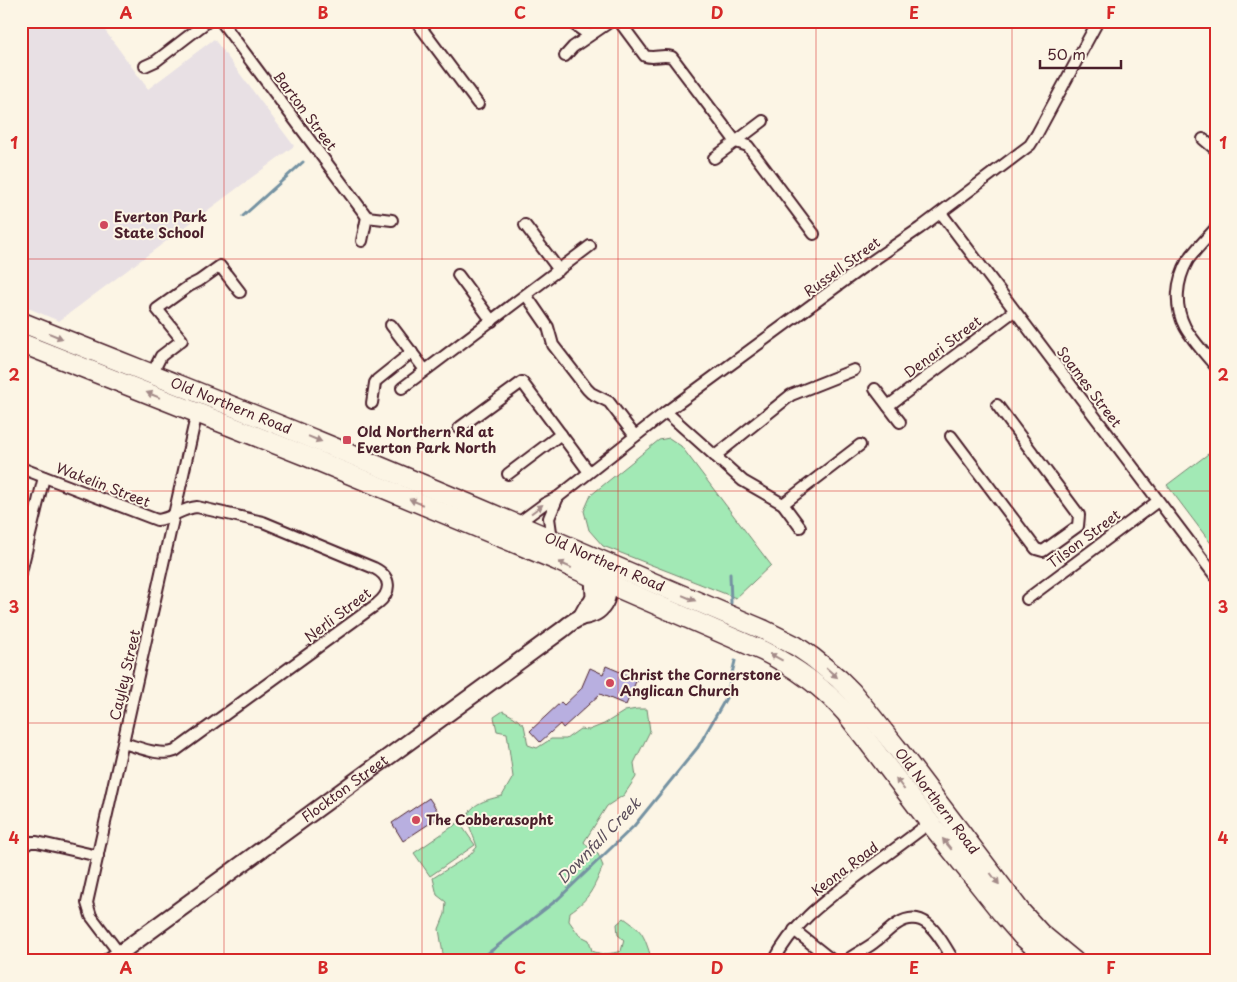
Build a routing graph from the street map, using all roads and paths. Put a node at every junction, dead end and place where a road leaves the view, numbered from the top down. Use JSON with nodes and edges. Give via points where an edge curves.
{"nodes":[{"id":1,"x":208,"y":21,"type":"edge"},
{"id":2,"x":221,"y":21,"type":"edge"},
{"id":3,"x":416,"y":21,"type":"edge"},
{"id":4,"x":569,"y":21,"type":"edge"},
{"id":5,"x":612,"y":21,"type":"edge"},
{"id":6,"x":619,"y":21,"type":"edge"},
{"id":7,"x":1098,"y":21,"type":"edge"},
{"id":8,"x":589,"y":35,"type":"junction"},
{"id":9,"x":565,"y":56,"type":"dead end"},
{"id":10,"x":145,"y":66,"type":"dead end"},
{"id":11,"x":478,"y":104,"type":"dead end"},
{"id":12,"x":764,"y":121,"type":"dead end"},
{"id":13,"x":1202,"y":139,"type":"dead end"},
{"id":14,"x":736,"y":142,"type":"junction"},
{"id":15,"x":1216,"y":150,"type":"edge"},
{"id":16,"x":714,"y":158,"type":"dead end"},
{"id":17,"x":940,"y":213,"type":"junction"},
{"id":18,"x":368,"y":217,"type":"junction"},
{"id":19,"x":392,"y":220,"type":"dead end"},
{"id":20,"x":525,"y":225,"type":"dead end"},
{"id":21,"x":1216,"y":228,"type":"edge"},
{"id":22,"x":814,"y":234,"type":"dead end"},
{"id":23,"x":362,"y":241,"type":"dead end"},
{"id":24,"x":590,"y":246,"type":"dead end"},
{"id":25,"x":559,"y":270,"type":"junction"},
{"id":26,"x":458,"y":275,"type":"dead end"},
{"id":27,"x":240,"y":292,"type":"dead end"},
{"id":28,"x":526,"y":295,"type":"junction"},
{"id":29,"x":1014,"y":310,"type":"junction"},
{"id":30,"x":492,"y":321,"type":"junction"},
{"id":31,"x":21,"y":322,"type":"edge"},
{"id":32,"x":391,"y":325,"type":"dead end"},
{"id":33,"x":21,"y":343,"type":"edge"},
{"id":34,"x":412,"y":352,"type":"junction"},
{"id":35,"x":1216,"y":367,"type":"edge"},
{"id":36,"x":425,"y":370,"type":"junction"},
{"id":37,"x":854,"y":370,"type":"dead end"},
{"id":38,"x":152,"y":374,"type":"junction"},
{"id":39,"x":402,"y":388,"type":"dead end"},
{"id":40,"x":875,"y":389,"type":"dead end"},
{"id":41,"x":205,"y":395,"type":"junction"},
{"id":42,"x":372,"y":403,"type":"dead end"},
{"id":43,"x":996,"y":405,"type":"dead end"},
{"id":44,"x":888,"y":406,"type":"junction"},
{"id":45,"x":236,"y":407,"type":"junction"},
{"id":46,"x":666,"y":412,"type":"junction"},
{"id":47,"x":198,"y":413,"type":"junction"},
{"id":48,"x":900,"y":422,"type":"dead end"},
{"id":49,"x":238,"y":428,"type":"junction"},
{"id":50,"x":459,"y":428,"type":"dead end"},
{"id":51,"x":561,"y":434,"type":"junction"},
{"id":52,"x":635,"y":436,"type":"junction"},
{"id":53,"x":951,"y":436,"type":"dead end"},
{"id":54,"x":860,"y":444,"type":"dead end"},
{"id":55,"x":715,"y":456,"type":"junction"},
{"id":56,"x":21,"y":468,"type":"edge"},
{"id":57,"x":589,"y":472,"type":"junction"},
{"id":58,"x":508,"y":474,"type":"dead end"},
{"id":59,"x":44,"y":477,"type":"junction"},
{"id":60,"x":558,"y":497,"type":"junction"},
{"id":61,"x":1158,"y":501,"type":"junction"},
{"id":62,"x":784,"y":504,"type":"junction"},
{"id":63,"x":175,"y":514,"type":"junction"},
{"id":64,"x":517,"y":524,"type":"junction"},
{"id":65,"x":800,"y":526,"type":"dead end"},
{"id":66,"x":552,"y":539,"type":"junction"},
{"id":67,"x":596,"y":558,"type":"junction"},
{"id":68,"x":21,"y":572,"type":"edge"},
{"id":69,"x":1216,"y":577,"type":"edge"},
{"id":70,"x":601,"y":581,"type":"junction"},
{"id":71,"x":1027,"y":599,"type":"dead end"},
{"id":72,"x":123,"y":743,"type":"junction"},
{"id":73,"x":937,"y":817,"type":"junction"},
{"id":74,"x":21,"y":848,"type":"edge"},
{"id":75,"x":98,"y":856,"type":"junction"},
{"id":76,"x":794,"y":930,"type":"junction"},
{"id":77,"x":114,"y":957,"type":"edge"},
{"id":78,"x":952,"y":958,"type":"edge"},
{"id":79,"x":774,"y":961,"type":"edge"},
{"id":80,"x":833,"y":961,"type":"edge"},
{"id":81,"x":846,"y":961,"type":"edge"},
{"id":82,"x":941,"y":961,"type":"edge"},
{"id":83,"x":1050,"y":961,"type":"edge"},
{"id":84,"x":1074,"y":961,"type":"edge"}],
"edges":[{"from":1,"to":10,"type":"street"},
{"from":2,"to":18,"type":"street","name":"Barton Street"},
{"from":3,"to":11,"type":"street"},
{"from":4,"to":8,"type":"street"},
{"from":5,"to":8,"type":"street"},
{"from":6,"to":14,"type":"street","via":[[645,56],[672,57]]},
{"from":7,"to":17,"type":"street","name":"Russell Street","via":[[1030,145]]},
{"from":8,"to":9,"type":"street"},
{"from":12,"to":14,"type":"street"},
{"from":13,"to":15,"type":"street"},
{"from":14,"to":16,"type":"street"},
{"from":14,"to":22,"type":"street","via":[[748,146]]},
{"from":17,"to":29,"type":"street","name":"Soames Street"},
{"from":17,"to":46,"type":"street","name":"Russell Street"},
{"from":18,"to":19,"type":"street"},
{"from":18,"to":23,"type":"street"},
{"from":20,"to":25,"type":"street"},
{"from":21,"to":35,"type":"street","via":[[1189,259],[1178,285],[1178,297],[1179,312],[1186,328]]},
{"from":24,"to":25,"type":"street"},
{"from":25,"to":28,"type":"street"},
{"from":26,"to":30,"type":"street"},
{"from":27,"to":38,"type":"street","via":[[220,266],[157,309],[182,340],[161,356]]},
{"from":28,"to":30,"type":"street"},
{"from":28,"to":52,"type":"street","via":[[548,327],[555,348],[590,393],[609,402]]},
{"from":29,"to":44,"type":"street","name":"Denari Street"},
{"from":29,"to":61,"type":"street","name":"Soames Street"},
{"from":30,"to":36,"type":"street"},
{"from":31,"to":38,"type":"highway","name":"Old Northern Road","one_way":true},
{"from":32,"to":34,"type":"street"},
{"from":47,"to":33,"type":"highway","name":"Old Northern Road","one_way":true},
{"from":34,"to":36,"type":"street"},
{"from":34,"to":42,"type":"street","via":[[377,380]]},
{"from":36,"to":39,"type":"street"},
{"from":37,"to":55,"type":"street","via":[[791,394]]},
{"from":38,"to":41,"type":"highway","name":"Old Northern Road"},
{"from":40,"to":44,"type":"street"},
{"from":41,"to":45,"type":"highway","name":"Old Northern Road"},
{"from":41,"to":47,"type":"street","name":"Cayley Street"},
{"from":43,"to":53,"type":"street","via":[[1079,515],[1078,526],[1044,552],[1036,548]]},
{"from":44,"to":48,"type":"street"},
{"from":45,"to":49,"type":"highway","via":[[233,412]]},
{"from":45,"to":64,"type":"highway","name":"Old Northern Road","one_way":true},
{"from":46,"to":52,"type":"street","name":"Russell Street"},
{"from":46,"to":55,"type":"street"},
{"from":47,"to":49,"type":"highway","name":"Old Northern Road"},
{"from":47,"to":63,"type":"street","name":"Cayley Street"},
{"from":70,"to":49,"type":"highway","name":"Old Northern Road","one_way":true},
{"from":50,"to":51,"type":"street","via":[[522,382]]},
{"from":51,"to":57,"type":"street"},
{"from":51,"to":58,"type":"street"},
{"from":52,"to":57,"type":"street","name":"Russell Street"},
{"from":54,"to":62,"type":"street"},
{"from":55,"to":62,"type":"street","via":[[743,482]]},
{"from":56,"to":59,"type":"street","name":"Wakelin Street"},
{"from":57,"to":60,"type":"street","name":"Russell Street"},
{"from":59,"to":63,"type":"street","name":"Wakelin Street","via":[[157,520]]},
{"from":59,"to":68,"type":"street"},
{"from":64,"to":60,"type":"street","name":"Russell Street","one_way":true},
{"from":60,"to":66,"type":"street","via":[[549,518]]},
{"from":61,"to":69,"type":"street","name":"Soames Street"},
{"from":61,"to":71,"type":"street","name":"Tilson Street"},
{"from":62,"to":65,"type":"street"},
{"from":63,"to":72,"type":"street","name":"Cayley Street"},
{"from":63,"to":72,"type":"street","name":"Nerli Street","via":[[196,507],[263,522],[379,571],[384,574],[388,590],[377,604],[175,751],[159,753]]},
{"from":64,"to":66,"type":"highway","name":"Old Northern Road"},
{"from":66,"to":67,"type":"highway","name":"Old Northern Road"},
{"from":67,"to":70,"type":"street","via":[[608,575]]},
{"from":67,"to":73,"type":"highway","name":"Old Northern Road","one_way":true,"via":[[764,630],[812,657],[864,705],[896,747]]},
{"from":73,"to":70,"type":"highway","name":"Old Northern Road","one_way":true,"via":[[836,701],[813,681],[763,651]]},
{"from":70,"to":77,"type":"street","name":"Flockton Street","via":[[609,594],[603,606],[592,615],[581,617],[539,646]]},
{"from":72,"to":75,"type":"street","name":"Cayley Street"},
{"from":73,"to":76,"type":"street","name":"Keona Road","via":[[819,905]]},
{"from":83,"to":73,"type":"highway","name":"Old Northern Road","one_way":true,"via":[[1011,924]]},
{"from":73,"to":84,"type":"highway","name":"Old Northern Road","one_way":true,"via":[[1026,919]]},
{"from":74,"to":75,"type":"street","via":[[37,842]]},
{"from":75,"to":77,"type":"street","name":"Cayley Street","via":[[88,906]]},
{"from":76,"to":79,"type":"street","name":"Keona Road"},
{"from":76,"to":80,"type":"street"},
{"from":78,"to":81,"type":"street","via":[[933,928],[923,921],[910,919]]},
{"from":78,"to":82,"type":"street"}]}
